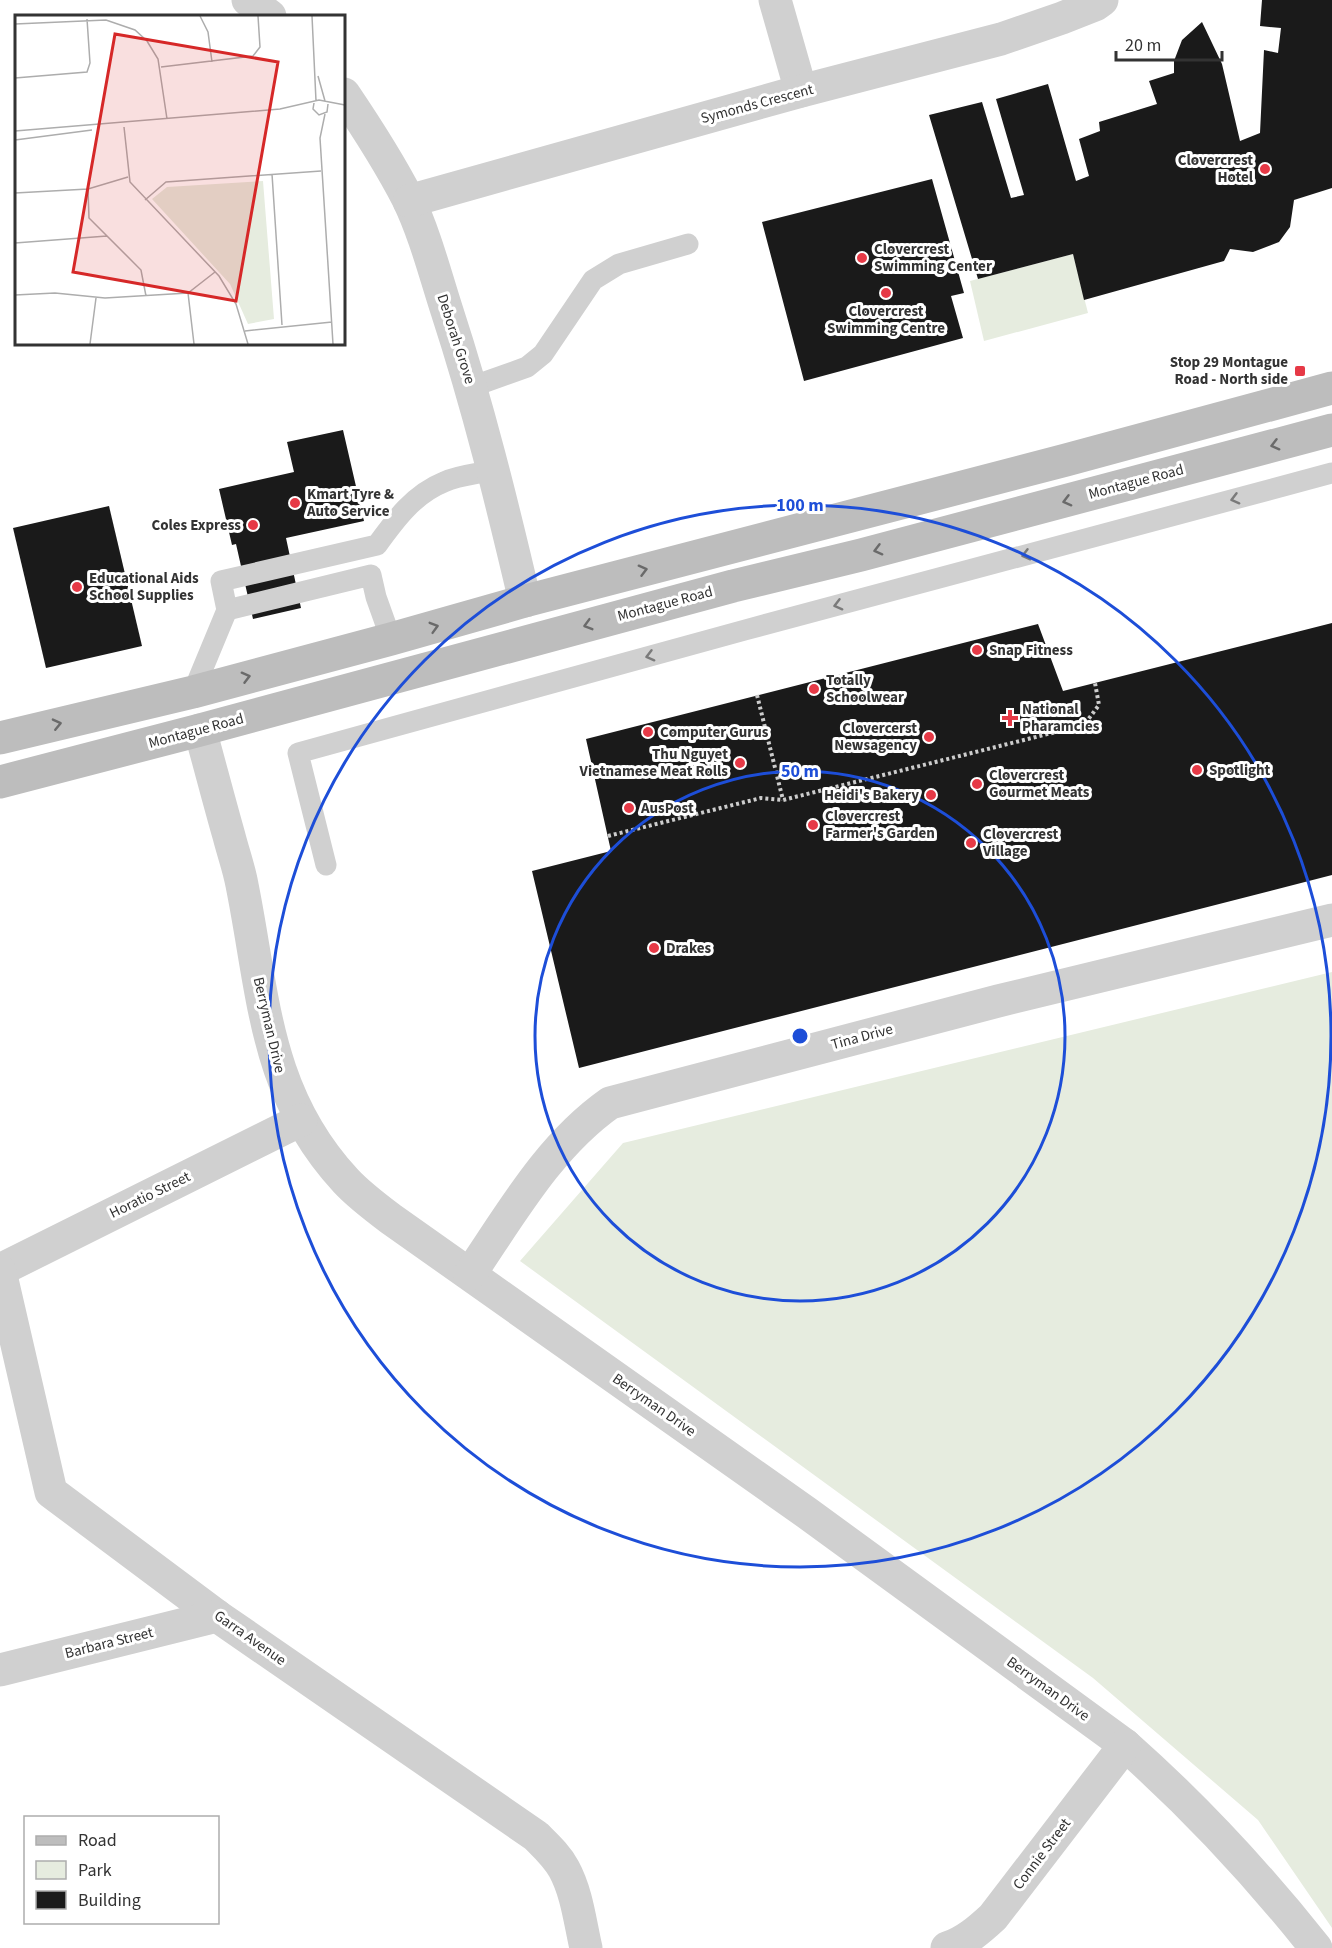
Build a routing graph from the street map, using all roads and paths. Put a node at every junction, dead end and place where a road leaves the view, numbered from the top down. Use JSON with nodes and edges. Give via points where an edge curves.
{"nodes":[{"id":1,"x":248,"y":0,"type":"edge"},
{"id":2,"x":775,"y":0,"type":"edge"},
{"id":3,"x":1102,"y":0,"type":"edge"},
{"id":4,"x":269,"y":15,"type":"edge"},
{"id":5,"x":801,"y":91,"type":"junction"},
{"id":6,"x":345,"y":95,"type":"edge"},
{"id":7,"x":409,"y":201,"type":"junction"},
{"id":8,"x":688,"y":244,"type":"dead end"},
{"id":9,"x":471,"y":387,"type":"junction"},
{"id":10,"x":1332,"y":388,"type":"edge"},
{"id":11,"x":1332,"y":430,"type":"edge"},
{"id":12,"x":494,"y":471,"type":"junction"},
{"id":13,"x":1332,"y":473,"type":"edge"},
{"id":14,"x":377,"y":545,"type":"junction"},
{"id":15,"x":372,"y":575,"type":"junction"},
{"id":16,"x":525,"y":601,"type":"junction"},
{"id":17,"x":227,"y":610,"type":"junction"},
{"id":18,"x":391,"y":639,"type":"junction"},
{"id":19,"x":535,"y":641,"type":"junction"},
{"id":20,"x":1095,"y":682,"type":"dead end"},
{"id":21,"x":193,"y":692,"type":"junction"},
{"id":22,"x":758,"y":695,"type":"dead end"},
{"id":23,"x":200,"y":730,"type":"junction"},
{"id":24,"x":0,"y":738,"type":"edge"},
{"id":25,"x":0,"y":782,"type":"edge"},
{"id":26,"x":783,"y":800,"type":"junction"},
{"id":27,"x":608,"y":836,"type":"dead end"},
{"id":28,"x":326,"y":865,"type":"dead end"},
{"id":29,"x":1332,"y":920,"type":"edge"},
{"id":30,"x":301,"y":1120,"type":"junction"},
{"id":31,"x":0,"y":1270,"type":"edge"},
{"id":32,"x":470,"y":1274,"type":"junction"},
{"id":33,"x":217,"y":1616,"type":"junction"},
{"id":34,"x":0,"y":1670,"type":"edge"},
{"id":35,"x":1125,"y":1745,"type":"junction"},
{"id":36,"x":586,"y":1948,"type":"edge"},
{"id":37,"x":946,"y":1948,"type":"edge"},
{"id":38,"x":1316,"y":1948,"type":"edge"}],
"edges":[{"from":1,"to":4,"type":"street"},
{"from":2,"to":5,"type":"street"},
{"from":3,"to":5,"type":"street","name":"Symonds Crescent","via":[[1001,39]]},
{"from":5,"to":7,"type":"street","name":"Symonds Crescent"},
{"from":6,"to":7,"type":"street","name":"Deborah Grove","via":[[376,140]]},
{"from":7,"to":9,"type":"street","name":"Deborah Grove"},
{"from":8,"to":9,"type":"lane","via":[[619,264],[593,280],[543,354],[527,367]]},
{"from":9,"to":12,"type":"street","name":"Deborah Grove"},
{"from":16,"to":10,"type":"main road","one_way":true},
{"from":11,"to":19,"type":"main road","name":"Montague Road","one_way":true},
{"from":12,"to":14,"type":"lane","via":[[445,481],[419,496]]},
{"from":12,"to":16,"type":"street","name":"Deborah Grove"},
{"from":13,"to":28,"type":"lane","one_way":true,"via":[[298,753]]},
{"from":14,"to":15,"type":"lane"},
{"from":14,"to":17,"type":"lane","via":[[221,581]]},
{"from":15,"to":17,"type":"lane"},
{"from":15,"to":18,"type":"lane"},
{"from":18,"to":16,"type":"main road","one_way":true},
{"from":16,"to":19,"type":"main road"},
{"from":17,"to":21,"type":"lane"},
{"from":21,"to":18,"type":"main road","one_way":true},
{"from":19,"to":23,"type":"main road","name":"Montague Road"},
{"from":20,"to":26,"type":"path","via":[[1099,705],[1084,725]]},
{"from":21,"to":23,"type":"main road"},
{"from":24,"to":21,"type":"main road","one_way":true},
{"from":22,"to":26,"type":"path"},
{"from":23,"to":25,"type":"main road","name":"Montague Road"},
{"from":23,"to":30,"type":"street","name":"Berryman Drive","via":[[242,883],[274,1055]]},
{"from":26,"to":27,"type":"path","via":[[761,798]]},
{"from":29,"to":32,"type":"street","name":"Tina Drive","via":[[998,1001],[610,1103],[568,1139],[540,1172]]},
{"from":30,"to":31,"type":"street","name":"Horatio Street"},
{"from":30,"to":32,"type":"street","name":"Berryman Drive","via":[[324,1155],[364,1198]]},
{"from":31,"to":33,"type":"street","name":"Garra Avenue","via":[[51,1492]]},
{"from":32,"to":35,"type":"street","name":"Berryman Drive"},
{"from":33,"to":34,"type":"street","name":"Barbara Street"},
{"from":33,"to":36,"type":"street","name":"Garra Avenue","via":[[536,1836],[564,1868]]},
{"from":35,"to":37,"type":"street","name":"Connie Street","via":[[993,1917],[964,1940]]},
{"from":35,"to":38,"type":"street","name":"Berryman Drive","via":[[1211,1826]]}]}
